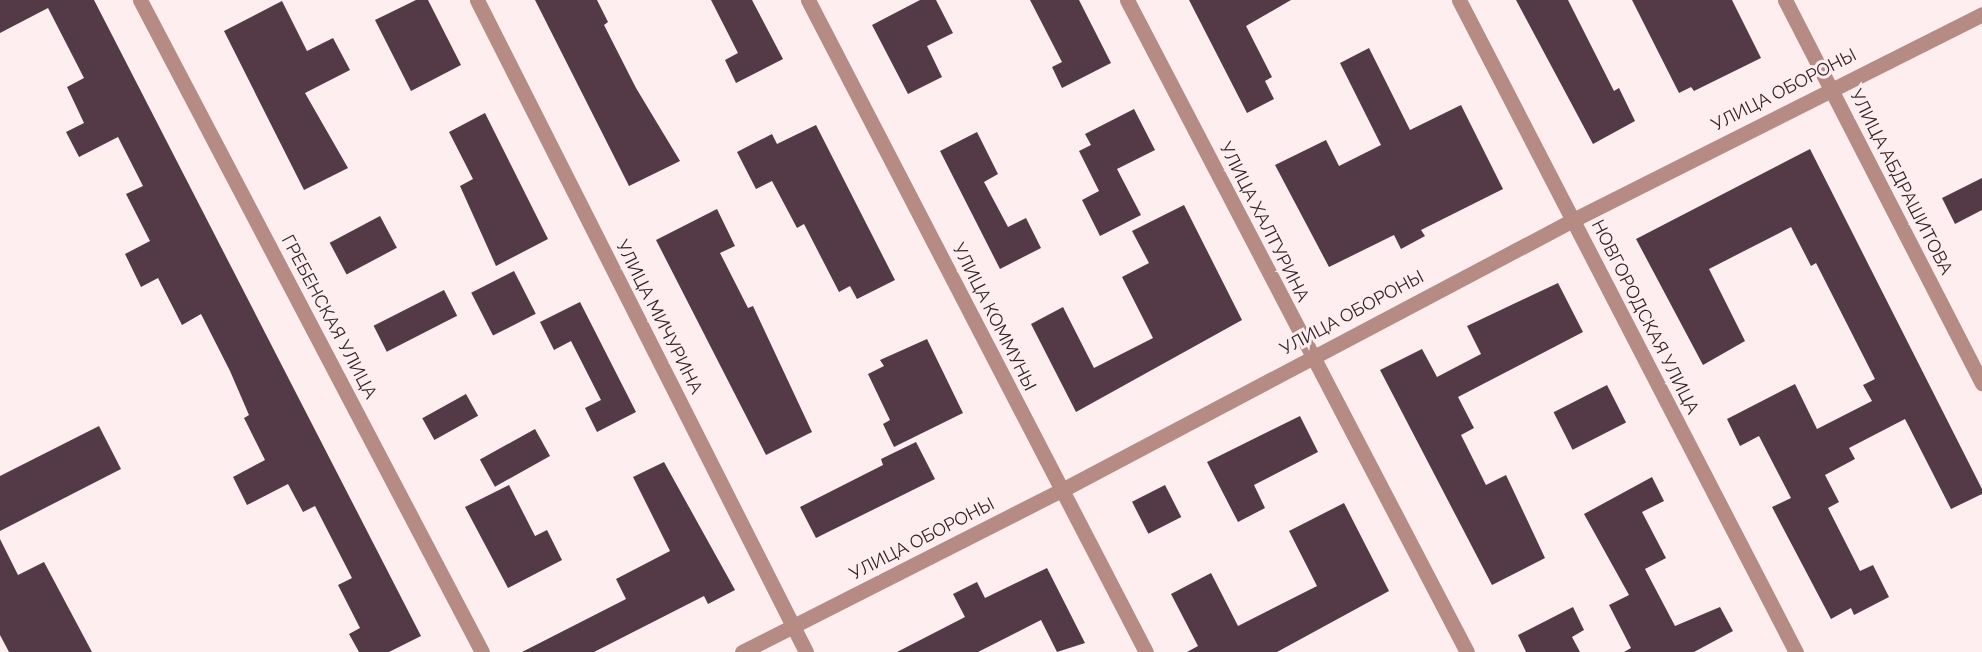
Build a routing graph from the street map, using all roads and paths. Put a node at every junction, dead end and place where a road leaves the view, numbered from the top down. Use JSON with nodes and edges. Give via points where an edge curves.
{"nodes":[{"id":1,"x":140,"y":0,"type":"edge"},
{"id":2,"x":477,"y":0,"type":"edge"},
{"id":3,"x":808,"y":0,"type":"edge"},
{"id":4,"x":1127,"y":0,"type":"edge"},
{"id":5,"x":1460,"y":0,"type":"edge"},
{"id":6,"x":1785,"y":0,"type":"edge"},
{"id":7,"x":1982,"y":14,"type":"edge"},
{"id":8,"x":1830,"y":88,"type":"junction"},
{"id":9,"x":1573,"y":220,"type":"junction"},
{"id":10,"x":1311,"y":356,"type":"junction"},
{"id":11,"x":1982,"y":382,"type":"edge"},
{"id":12,"x":1062,"y":490,"type":"junction"},
{"id":13,"x":793,"y":627,"type":"junction"},
{"id":14,"x":482,"y":652,"type":"edge"},
{"id":15,"x":742,"y":652,"type":"edge"},
{"id":16,"x":806,"y":652,"type":"edge"},
{"id":17,"x":1146,"y":652,"type":"edge"},
{"id":18,"x":1467,"y":652,"type":"edge"},
{"id":19,"x":1796,"y":652,"type":"edge"}],
"edges":[{"from":1,"to":14,"type":"street","name":"ГРЕБЕНСКАЯ УЛИЦА"},
{"from":2,"to":13,"type":"street","name":"УЛИЦА МИЧУРИНА"},
{"from":3,"to":12,"type":"street","name":"УЛИЦА КОММУНЫ"},
{"from":4,"to":10,"type":"street","name":"УЛИЦА ХАЛТУРИНА"},
{"from":5,"to":9,"type":"street","name":"НОВГОРОДСКАЯ УЛИЦА"},
{"from":6,"to":8,"type":"street","name":"УЛИЦА АБДРАШИТОВА"},
{"from":7,"to":8,"type":"street","name":"УЛИЦА ОБОРОНЫ"},
{"from":8,"to":9,"type":"street","name":"УЛИЦА ОБОРОНЫ"},
{"from":8,"to":11,"type":"street","name":"УЛИЦА АБДРАШИТОВА"},
{"from":9,"to":10,"type":"street","name":"УЛИЦА ОБОРОНЫ"},
{"from":9,"to":19,"type":"street","name":"НОВГОРОДСКАЯ УЛИЦА"},
{"from":10,"to":12,"type":"street","name":"УЛИЦА ОБОРОНЫ"},
{"from":10,"to":18,"type":"street","name":"УЛИЦА ХАЛТУРИНА"},
{"from":12,"to":13,"type":"street","name":"УЛИЦА ОБОРОНЫ"},
{"from":12,"to":17,"type":"street","name":"УЛИЦА КОММУНЫ"},
{"from":13,"to":15,"type":"street","name":"УЛИЦА ОБОРОНЫ"},
{"from":13,"to":16,"type":"street","name":"УЛИЦА МИЧУРИНА"}]}
